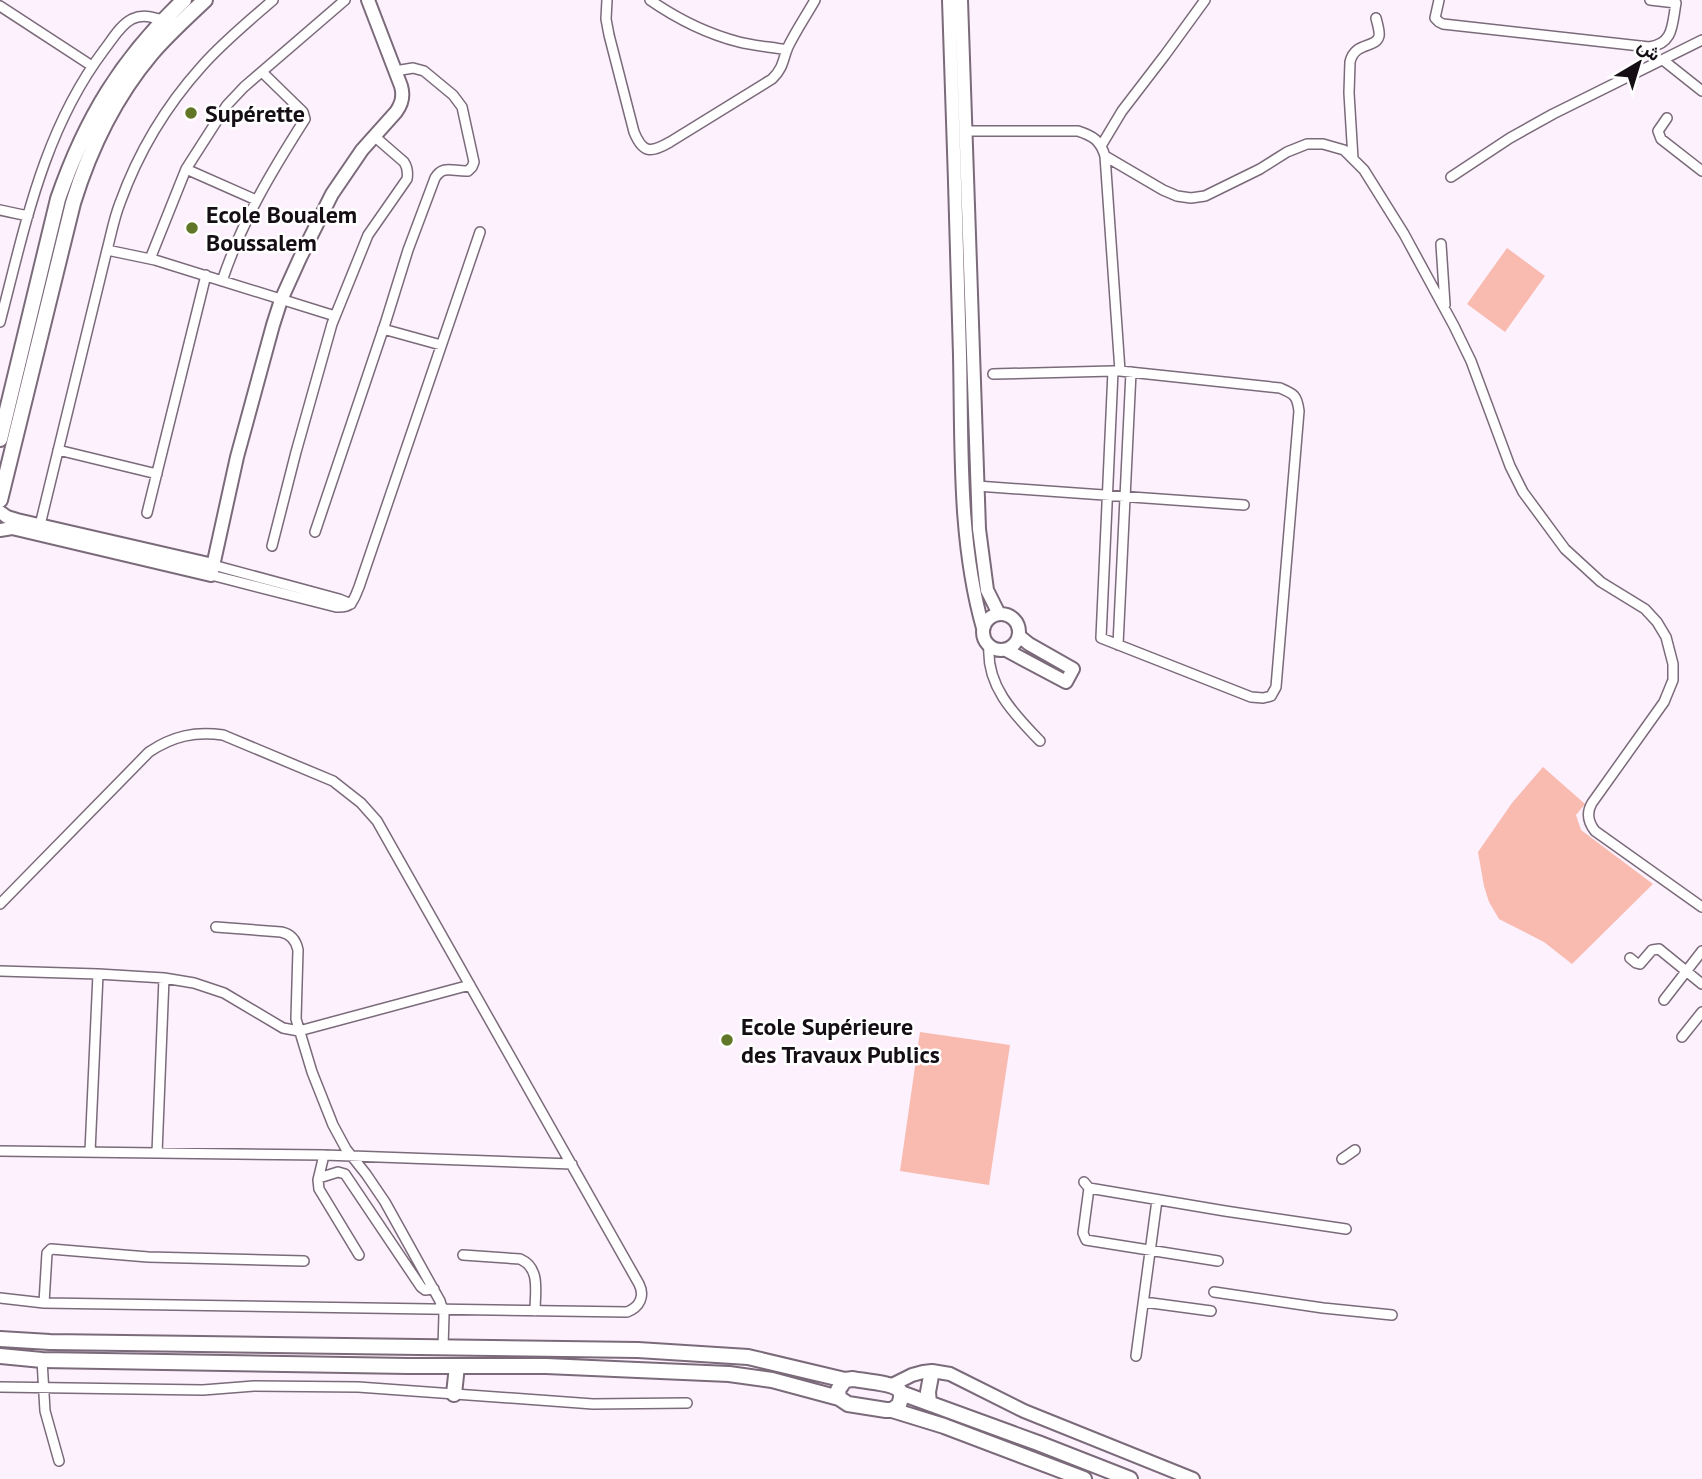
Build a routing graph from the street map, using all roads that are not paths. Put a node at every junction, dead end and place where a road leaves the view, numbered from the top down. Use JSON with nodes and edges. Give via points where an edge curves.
{"nodes":[{"id":1,"x":184,"y":0,"type":"edge"},
{"id":2,"x":205,"y":0,"type":"edge"},
{"id":3,"x":273,"y":0,"type":"edge"},
{"id":4,"x":345,"y":0,"type":"edge"},
{"id":5,"x":368,"y":0,"type":"edge"},
{"id":6,"x":607,"y":0,"type":"edge"},
{"id":7,"x":650,"y":0,"type":"edge"},
{"id":8,"x":815,"y":0,"type":"edge"},
{"id":9,"x":949,"y":0,"type":"edge"},
{"id":10,"x":961,"y":0,"type":"edge"},
{"id":11,"x":1205,"y":0,"type":"edge"},
{"id":12,"x":1439,"y":0,"type":"edge"},
{"id":13,"x":1650,"y":0,"type":"edge"},
{"id":14,"x":0,"y":5,"type":"edge"},
{"id":15,"x":1376,"y":18,"type":"dead end"},
{"id":16,"x":163,"y":20,"type":"junction"},
{"id":17,"x":1702,"y":40,"type":"edge"},
{"id":18,"x":787,"y":50,"type":"junction"},
{"id":19,"x":1663,"y":60,"type":"junction"},
{"id":20,"x":92,"y":66,"type":"junction"},
{"id":21,"x":395,"y":71,"type":"junction"},
{"id":22,"x":262,"y":72,"type":"junction"},
{"id":23,"x":1702,"y":91,"type":"edge"},
{"id":24,"x":1667,"y":118,"type":"dead end"},
{"id":25,"x":965,"y":131,"type":"junction"},
{"id":26,"x":374,"y":136,"type":"junction"},
{"id":27,"x":1101,"y":146,"type":"junction"},
{"id":28,"x":1105,"y":156,"type":"junction"},
{"id":29,"x":1353,"y":159,"type":"junction"},
{"id":30,"x":186,"y":169,"type":"junction"},
{"id":31,"x":1702,"y":171,"type":"edge"},
{"id":32,"x":1451,"y":177,"type":"dead end"},
{"id":33,"x":256,"y":200,"type":"junction"},
{"id":34,"x":0,"y":210,"type":"edge"},
{"id":35,"x":28,"y":216,"type":"junction"},
{"id":36,"x":480,"y":232,"type":"dead end"},
{"id":37,"x":1441,"y":244,"type":"dead end"},
{"id":38,"x":107,"y":250,"type":"junction"},
{"id":39,"x":150,"y":259,"type":"junction"},
{"id":40,"x":206,"y":275,"type":"junction"},
{"id":41,"x":222,"y":281,"type":"junction"},
{"id":42,"x":282,"y":300,"type":"junction"},
{"id":43,"x":1445,"y":310,"type":"junction"},
{"id":44,"x":335,"y":316,"type":"junction"},
{"id":45,"x":0,"y":322,"type":"edge"},
{"id":46,"x":383,"y":329,"type":"junction"},
{"id":47,"x":441,"y":345,"type":"junction"},
{"id":48,"x":1116,"y":371,"type":"junction"},
{"id":49,"x":1131,"y":372,"type":"junction"},
{"id":50,"x":993,"y":374,"type":"dead end"},
{"id":51,"x":0,"y":439,"type":"edge"},
{"id":52,"x":58,"y":450,"type":"junction"},
{"id":53,"x":157,"y":474,"type":"junction"},
{"id":54,"x":977,"y":486,"type":"junction"},
{"id":55,"x":1108,"y":495,"type":"junction"},
{"id":56,"x":1125,"y":496,"type":"junction"},
{"id":57,"x":0,"y":500,"type":"edge"},
{"id":58,"x":1244,"y":505,"type":"dead end"},
{"id":59,"x":0,"y":512,"type":"edge"},
{"id":60,"x":148,"y":513,"type":"dead end"},
{"id":61,"x":0,"y":530,"type":"edge"},
{"id":62,"x":39,"y":530,"type":"junction"},
{"id":63,"x":315,"y":532,"type":"dead end"},
{"id":64,"x":272,"y":546,"type":"dead end"},
{"id":65,"x":212,"y":570,"type":"junction"},
{"id":66,"x":999,"y":614,"type":"junction"},
{"id":67,"x":983,"y":628,"type":"junction"},
{"id":68,"x":1019,"y":636,"type":"junction"},
{"id":69,"x":1118,"y":645,"type":"junction"},
{"id":70,"x":989,"y":646,"type":"junction"},
{"id":71,"x":1006,"y":650,"type":"junction"},
{"id":72,"x":1040,"y":741,"type":"dead end"},
{"id":73,"x":0,"y":904,"type":"edge"},
{"id":74,"x":1702,"y":906,"type":"edge"},
{"id":75,"x":216,"y":927,"type":"dead end"},
{"id":76,"x":1702,"y":951,"type":"edge"},
{"id":77,"x":1630,"y":958,"type":"dead end"},
{"id":78,"x":0,"y":971,"type":"edge"},
{"id":79,"x":1687,"y":971,"type":"junction"},
{"id":80,"x":98,"y":974,"type":"junction"},
{"id":81,"x":164,"y":978,"type":"junction"},
{"id":82,"x":1702,"y":984,"type":"edge"},
{"id":83,"x":470,"y":985,"type":"junction"},
{"id":84,"x":1664,"y":1000,"type":"dead end"},
{"id":85,"x":1702,"y":1012,"type":"edge"},
{"id":86,"x":299,"y":1031,"type":"junction"},
{"id":87,"x":1682,"y":1037,"type":"dead end"},
{"id":88,"x":1355,"y":1150,"type":"dead end"},
{"id":89,"x":0,"y":1151,"type":"edge"},
{"id":90,"x":90,"y":1152,"type":"junction"},
{"id":91,"x":157,"y":1153,"type":"junction"},
{"id":92,"x":324,"y":1155,"type":"junction"},
{"id":93,"x":351,"y":1156,"type":"junction"},
{"id":94,"x":1342,"y":1159,"type":"dead end"},
{"id":95,"x":572,"y":1164,"type":"junction"},
{"id":96,"x":318,"y":1178,"type":"junction"},
{"id":97,"x":1157,"y":1200,"type":"junction"},
{"id":98,"x":1346,"y":1229,"type":"dead end"},
{"id":99,"x":1150,"y":1251,"type":"junction"},
{"id":100,"x":359,"y":1255,"type":"dead end"},
{"id":101,"x":463,"y":1255,"type":"dead end"},
{"id":102,"x":304,"y":1261,"type":"dead end"},
{"id":103,"x":1218,"y":1261,"type":"dead end"},
{"id":104,"x":434,"y":1289,"type":"junction"},
{"id":105,"x":1214,"y":1292,"type":"dead end"},
{"id":106,"x":0,"y":1298,"type":"edge"},
{"id":107,"x":1143,"y":1302,"type":"junction"},
{"id":108,"x":44,"y":1303,"type":"junction"},
{"id":109,"x":443,"y":1309,"type":"junction"},
{"id":110,"x":535,"y":1311,"type":"junction"},
{"id":111,"x":1211,"y":1311,"type":"dead end"},
{"id":112,"x":1392,"y":1315,"type":"dead end"},
{"id":113,"x":0,"y":1339,"type":"edge"},
{"id":114,"x":443,"y":1348,"type":"junction"},
{"id":115,"x":0,"y":1356,"type":"edge"},
{"id":116,"x":1136,"y":1356,"type":"dead end"},
{"id":117,"x":42,"y":1360,"type":"junction"},
{"id":118,"x":457,"y":1366,"type":"junction"},
{"id":119,"x":936,"y":1374,"type":"junction"},
{"id":120,"x":845,"y":1380,"type":"junction"},
{"id":121,"x":0,"y":1387,"type":"edge"},
{"id":122,"x":43,"y":1388,"type":"junction"},
{"id":123,"x":897,"y":1390,"type":"junction"},
{"id":124,"x":454,"y":1394,"type":"junction"},
{"id":125,"x":839,"y":1398,"type":"junction"},
{"id":126,"x":687,"y":1403,"type":"dead end"},
{"id":127,"x":929,"y":1403,"type":"junction"},
{"id":128,"x":892,"y":1410,"type":"junction"},
{"id":129,"x":59,"y":1461,"type":"dead end"},
{"id":130,"x":1084,"y":1479,"type":"edge"},
{"id":131,"x":1130,"y":1479,"type":"edge"},
{"id":132,"x":1193,"y":1479,"type":"edge"}],
"edges":[{"from":1,"to":16,"type":"main road"},
{"from":2,"to":57,"type":"main road","via":[[131,81],[83,170]]},
{"from":3,"to":38,"type":"street","via":[[204,64],[166,111],[120,204]]},
{"from":4,"to":22,"type":"street"},
{"from":5,"to":21,"type":"street"},
{"from":6,"to":18,"type":"street","via":[[609,35],[634,132],[641,146],[651,151],[772,79]]},
{"from":7,"to":18,"type":"street","via":[[720,36]]},
{"from":8,"to":18,"type":"street"},
{"from":9,"to":67,"type":"street","via":[[965,534]]},
{"from":10,"to":25,"type":"street"},
{"from":11,"to":27,"type":"street"},
{"from":12,"to":13,"type":"street","via":[[1435,18],[1443,24],[1649,47],[1668,38],[1676,3]]},
{"from":14,"to":20,"type":"street"},
{"from":15,"to":29,"type":"street","via":[[1377,39],[1356,50],[1350,62]]},
{"from":16,"to":20,"type":"street","via":[[148,16],[128,21]]},
{"from":16,"to":51,"type":"main road","via":[[100,103],[69,166],[9,382]]},
{"from":17,"to":19,"type":"street"},
{"from":19,"to":23,"type":"street"},
{"from":19,"to":32,"type":"street","via":[[1510,138]]},
{"from":20,"to":35,"type":"street","via":[[58,127]]},
{"from":21,"to":26,"type":"street","via":[[401,102]]},
{"from":21,"to":46,"type":"street","via":[[424,71],[453,95],[462,107],[474,162],[468,171],[445,169],[436,175]]},
{"from":22,"to":30,"type":"street","via":[[227,105]]},
{"from":22,"to":33,"type":"street","via":[[305,116]]},
{"from":24,"to":31,"type":"street","via":[[1658,131],[1661,139]]},
{"from":25,"to":27,"type":"street","via":[[1078,131]]},
{"from":25,"to":54,"type":"street"},
{"from":26,"to":42,"type":"street","via":[[332,194]]},
{"from":26,"to":44,"type":"street","via":[[404,162],[407,179],[368,235]]},
{"from":27,"to":28,"type":"street"},
{"from":28,"to":29,"type":"street","via":[[1163,190],[1191,198],[1205,197],[1307,144],[1344,150]]},
{"from":28,"to":48,"type":"street"},
{"from":29,"to":43,"type":"street","via":[[1377,190]]},
{"from":30,"to":33,"type":"street"},
{"from":30,"to":39,"type":"street"},
{"from":33,"to":41,"type":"street"},
{"from":34,"to":35,"type":"street"},
{"from":35,"to":45,"type":"street"},
{"from":36,"to":47,"type":"street"},
{"from":37,"to":43,"type":"street"},
{"from":38,"to":39,"type":"street"},
{"from":38,"to":52,"type":"street"},
{"from":39,"to":40,"type":"street"},
{"from":40,"to":41,"type":"street"},
{"from":40,"to":53,"type":"street"},
{"from":41,"to":42,"type":"street"},
{"from":42,"to":44,"type":"street"},
{"from":42,"to":65,"type":"street","via":[[237,457]]},
{"from":43,"to":74,"type":"street","via":[[1471,361],[1523,492],[1565,549],[1601,582],[1645,609],[1666,637],[1673,680],[1664,702],[1592,803],[1589,820],[1595,831]]},
{"from":44,"to":64,"type":"street"},
{"from":46,"to":47,"type":"street"},
{"from":46,"to":63,"type":"street"},
{"from":47,"to":65,"type":"street","via":[[351,604]]},
{"from":48,"to":49,"type":"street"},
{"from":48,"to":50,"type":"street"},
{"from":48,"to":55,"type":"street"},
{"from":49,"to":56,"type":"street"},
{"from":49,"to":69,"type":"street","via":[[1280,388],[1293,393],[1299,411],[1276,687],[1271,696],[1251,697]]},
{"from":52,"to":53,"type":"street"},
{"from":52,"to":62,"type":"street"},
{"from":53,"to":60,"type":"street"},
{"from":54,"to":55,"type":"street"},
{"from":54,"to":66,"type":"street","via":[[987,590]]},
{"from":55,"to":56,"type":"street"},
{"from":55,"to":69,"type":"street","via":[[1101,638]]},
{"from":56,"to":58,"type":"street"},
{"from":56,"to":69,"type":"street"},
{"from":59,"to":62,"type":"street"},
{"from":61,"to":62,"type":"street"},
{"from":62,"to":65,"type":"street"},
{"from":66,"to":67,"type":"street","via":[[989,618]]},
{"from":66,"to":68,"type":"street","via":[[1015,620]]},
{"from":67,"to":70,"type":"street"},
{"from":68,"to":71,"type":"street"},
{"from":68,"to":71,"type":"street","via":[[1073,669],[1066,682]]},
{"from":70,"to":71,"type":"street"},
{"from":70,"to":72,"type":"street","via":[[989,666],[1000,694]]},
{"from":73,"to":83,"type":"street","via":[[149,752],[177,737],[223,735],[333,782],[361,803],[377,821]]},
{"from":75,"to":86,"type":"street","via":[[293,937],[298,950],[295,1012]]},
{"from":76,"to":79,"type":"street"},
{"from":77,"to":79,"type":"street","via":[[1640,964],[1657,948]]},
{"from":78,"to":80,"type":"street"},
{"from":79,"to":82,"type":"street"},
{"from":79,"to":84,"type":"street"},
{"from":80,"to":81,"type":"street"},
{"from":80,"to":90,"type":"street"},
{"from":81,"to":86,"type":"street","via":[[213,989],[267,1020]]},
{"from":81,"to":91,"type":"street"},
{"from":83,"to":86,"type":"street"},
{"from":83,"to":95,"type":"street"},
{"from":85,"to":87,"type":"street"},
{"from":86,"to":93,"type":"street","via":[[333,1125]]},
{"from":88,"to":94,"type":"street"},
{"from":89,"to":90,"type":"street"},
{"from":90,"to":91,"type":"street"},
{"from":91,"to":92,"type":"street"},
{"from":92,"to":93,"type":"street"},
{"from":92,"to":96,"type":"street"},
{"from":93,"to":95,"type":"street"},
{"from":93,"to":104,"type":"street","via":[[386,1202]]},
{"from":95,"to":110,"type":"street","via":[[642,1289],[641,1301],[627,1312]]},
{"from":96,"to":100,"type":"street","via":[[321,1193]]},
{"from":96,"to":104,"type":"street","via":[[345,1174],[421,1287]]},
{"from":97,"to":98,"type":"street"},
{"from":97,"to":99,"type":"street"},
{"from":97,"to":99,"type":"street","via":[[1087,1185],[1086,1240]]},
{"from":99,"to":103,"type":"street"},
{"from":99,"to":107,"type":"street"},
{"from":101,"to":110,"type":"street","via":[[528,1263],[535,1275]]},
{"from":102,"to":108,"type":"street","via":[[148,1258],[51,1249]]},
{"from":104,"to":109,"type":"street"},
{"from":105,"to":112,"type":"street"},
{"from":106,"to":108,"type":"street"},
{"from":107,"to":111,"type":"street"},
{"from":107,"to":116,"type":"street"},
{"from":108,"to":109,"type":"street"},
{"from":109,"to":110,"type":"street"},
{"from":109,"to":114,"type":"street"},
{"from":113,"to":114,"type":"main road"},
{"from":114,"to":120,"type":"main road","via":[[732,1354]]},
{"from":115,"to":117,"type":"main road"},
{"from":117,"to":118,"type":"main road"},
{"from":117,"to":122,"type":"street"},
{"from":118,"to":124,"type":"main road"},
{"from":118,"to":125,"type":"main road","via":[[729,1374]]},
{"from":119,"to":123,"type":"street"},
{"from":119,"to":127,"type":"main road","via":[[928,1392]]},
{"from":119,"to":132,"type":"street","via":[[955,1375],[1024,1411]]},
{"from":120,"to":123,"type":"main road"},
{"from":120,"to":125,"type":"main road"},
{"from":121,"to":122,"type":"street"},
{"from":122,"to":124,"type":"street","via":[[204,1390],[293,1385]]},
{"from":122,"to":129,"type":"street"},
{"from":123,"to":127,"type":"main road"},
{"from":123,"to":128,"type":"main road","via":[[900,1405]]},
{"from":124,"to":126,"type":"street","via":[[593,1404]]},
{"from":125,"to":128,"type":"main road","via":[[848,1404]]},
{"from":127,"to":131,"type":"main road"},
{"from":128,"to":130,"type":"main road"}]}
